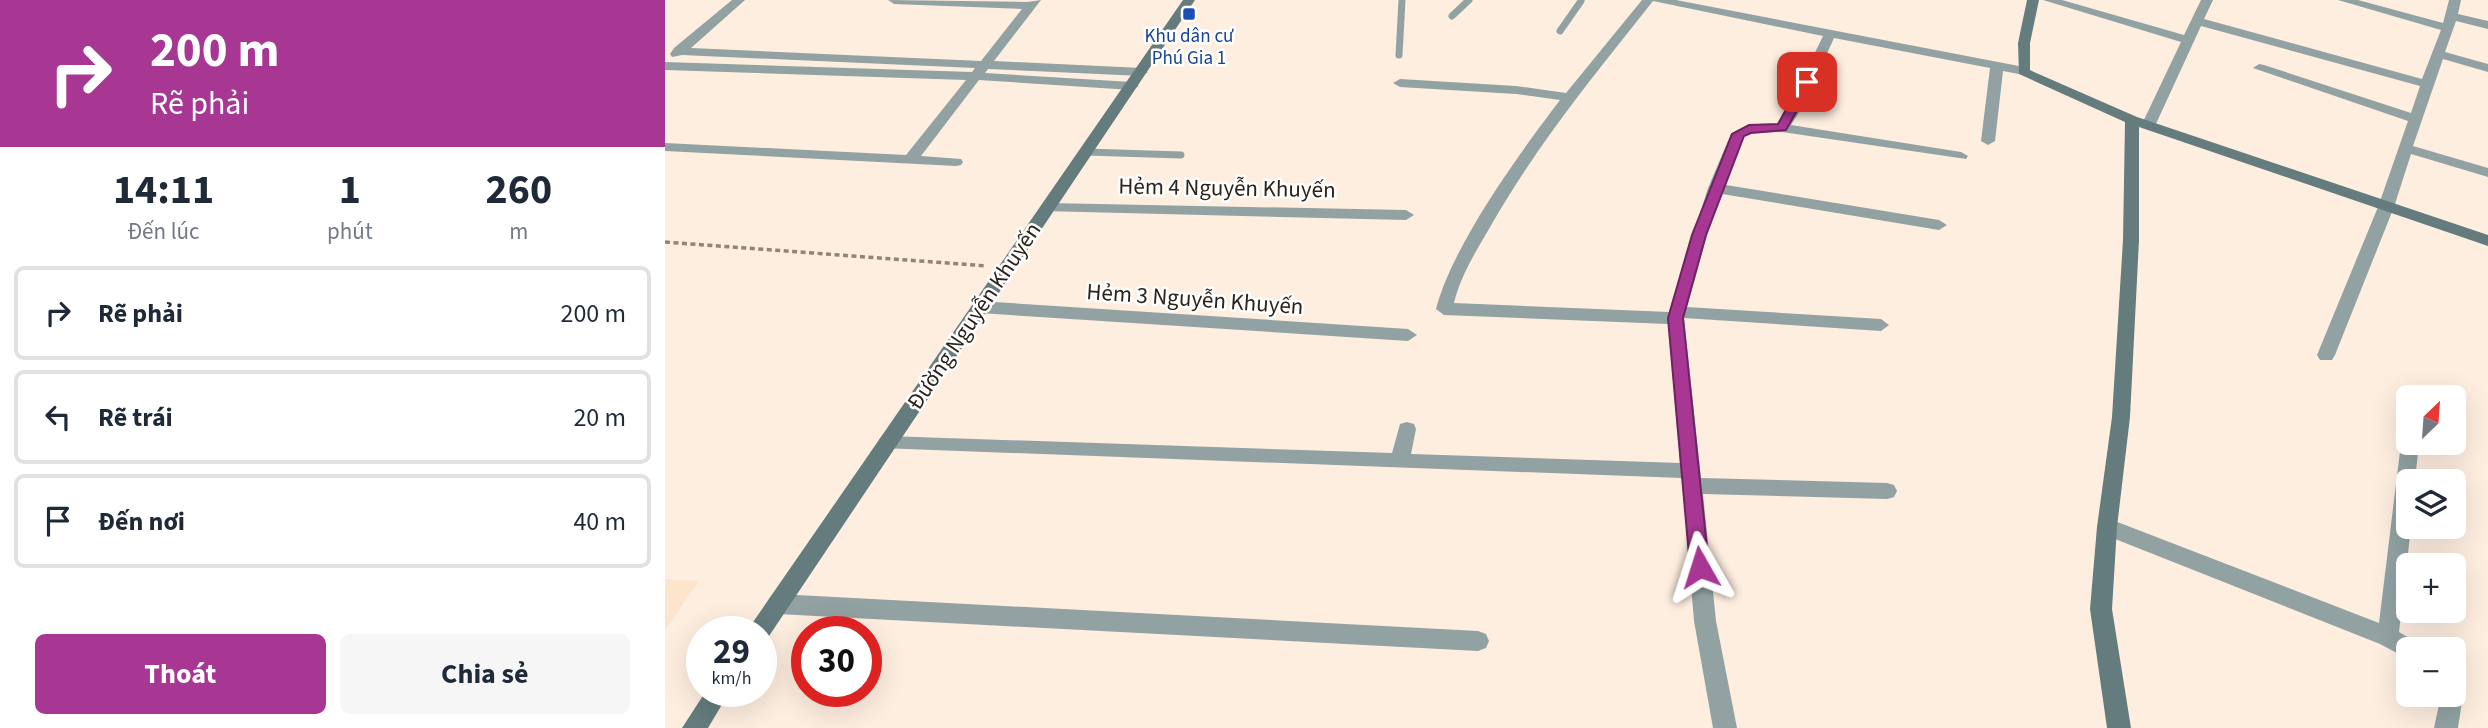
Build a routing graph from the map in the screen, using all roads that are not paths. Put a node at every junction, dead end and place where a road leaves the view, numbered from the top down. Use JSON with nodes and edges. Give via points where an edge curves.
{"nodes":[{"id":1,"x":739,"y":0,"type":"edge"},
{"id":2,"x":894,"y":0,"type":"edge"},
{"id":3,"x":1189,"y":0,"type":"edge"},
{"id":4,"x":1402,"y":0,"type":"edge"},
{"id":5,"x":1469,"y":0,"type":"edge"},
{"id":6,"x":1580,"y":0,"type":"edge"},
{"id":7,"x":1648,"y":0,"type":"edge"},
{"id":8,"x":1658,"y":0,"type":"edge"},
{"id":9,"x":2033,"y":0,"type":"edge"},
{"id":10,"x":2049,"y":0,"type":"edge"},
{"id":11,"x":2207,"y":0,"type":"edge"},
{"id":12,"x":2344,"y":0,"type":"edge"},
{"id":13,"x":2455,"y":0,"type":"edge"},
{"id":14,"x":1033,"y":3,"type":"edge"},
{"id":15,"x":1453,"y":16,"type":"dead end"},
{"id":16,"x":2197,"y":21,"type":"junction"},
{"id":17,"x":2449,"y":22,"type":"junction"},
{"id":18,"x":2488,"y":25,"type":"edge"},
{"id":19,"x":1560,"y":31,"type":"dead end"},
{"id":20,"x":1829,"y":35,"type":"junction"},
{"id":21,"x":2188,"y":40,"type":"junction"},
{"id":22,"x":678,"y":51,"type":"junction"},
{"id":23,"x":2437,"y":54,"type":"junction"},
{"id":24,"x":1399,"y":55,"type":"dead end"},
{"id":25,"x":665,"y":64,"type":"edge"},
{"id":26,"x":985,"y":64,"type":"junction"},
{"id":27,"x":1997,"y":66,"type":"junction"},
{"id":28,"x":2259,"y":68,"type":"dead end"},
{"id":29,"x":2488,"y":68,"type":"edge"},
{"id":30,"x":2024,"y":71,"type":"junction"},
{"id":31,"x":975,"y":76,"type":"junction"},
{"id":32,"x":1137,"y":79,"type":"junction"},
{"id":33,"x":1400,"y":83,"type":"dead end"},
{"id":34,"x":2427,"y":84,"type":"junction"},
{"id":35,"x":1569,"y":97,"type":"junction"},
{"id":36,"x":2415,"y":119,"type":"junction"},
{"id":37,"x":2140,"y":123,"type":"junction"},
{"id":38,"x":1782,"y":128,"type":"junction"},
{"id":39,"x":1988,"y":141,"type":"dead end"},
{"id":40,"x":665,"y":147,"type":"edge"},
{"id":41,"x":2406,"y":148,"type":"junction"},
{"id":42,"x":1086,"y":152,"type":"junction"},
{"id":43,"x":1181,"y":155,"type":"dead end"},
{"id":44,"x":1961,"y":156,"type":"dead end"},
{"id":45,"x":910,"y":160,"type":"junction"},
{"id":46,"x":957,"y":162,"type":"dead end"},
{"id":47,"x":2488,"y":173,"type":"edge"},
{"id":48,"x":1715,"y":188,"type":"junction"},
{"id":49,"x":2386,"y":207,"type":"junction"},
{"id":50,"x":1048,"y":208,"type":"junction"},
{"id":51,"x":1406,"y":215,"type":"dead end"},
{"id":52,"x":1939,"y":225,"type":"dead end"},
{"id":53,"x":2488,"y":241,"type":"edge"},
{"id":54,"x":979,"y":307,"type":"junction"},
{"id":55,"x":1677,"y":315,"type":"junction"},
{"id":56,"x":1881,"y":325,"type":"dead end"},
{"id":57,"x":1408,"y":335,"type":"dead end"},
{"id":58,"x":2326,"y":355,"type":"dead end"},
{"id":59,"x":1407,"y":429,"type":"dead end"},
{"id":60,"x":887,"y":443,"type":"junction"},
{"id":61,"x":2409,"y":455,"type":"edge"},
{"id":62,"x":1400,"y":460,"type":"junction"},
{"id":63,"x":1691,"y":479,"type":"junction"},
{"id":64,"x":1887,"y":491,"type":"dead end"},
{"id":65,"x":2107,"y":527,"type":"junction"},
{"id":66,"x":778,"y":604,"type":"junction"},
{"id":67,"x":770,"y":616,"type":"edge"},
{"id":68,"x":2388,"y":637,"type":"junction"},
{"id":69,"x":1478,"y":640,"type":"dead end"},
{"id":70,"x":2396,"y":642,"type":"edge"},
{"id":71,"x":708,"y":707,"type":"edge"},
{"id":72,"x":2450,"y":707,"type":"edge"},
{"id":73,"x":694,"y":728,"type":"edge"},
{"id":74,"x":1725,"y":728,"type":"edge"},
{"id":75,"x":2119,"y":728,"type":"edge"},
{"id":76,"x":2446,"y":728,"type":"edge"}],
"edges":[{"from":1,"to":22,"type":"street"},
{"from":2,"to":14,"type":"street"},
{"from":3,"to":32,"type":"street","name":"Đường Nguyễn Khuyến"},
{"from":4,"to":24,"type":"lane"},
{"from":5,"to":15,"type":"lane"},
{"from":6,"to":19,"type":"lane"},
{"from":7,"to":35,"type":"street"},
{"from":8,"to":20,"type":"street"},
{"from":9,"to":30,"type":"street","via":[[2023,38]]},
{"from":10,"to":21,"type":"street"},
{"from":11,"to":16,"type":"street"},
{"from":12,"to":17,"type":"street"},
{"from":13,"to":17,"type":"street"},
{"from":14,"to":26,"type":"street"},
{"from":16,"to":21,"type":"street"},
{"from":16,"to":34,"type":"street"},
{"from":17,"to":18,"type":"street"},
{"from":17,"to":23,"type":"street"},
{"from":20,"to":27,"type":"street"},
{"from":20,"to":38,"type":"street"},
{"from":21,"to":37,"type":"street"},
{"from":22,"to":25,"type":"street"},
{"from":22,"to":26,"type":"street"},
{"from":23,"to":29,"type":"street"},
{"from":23,"to":34,"type":"street"},
{"from":25,"to":31,"type":"street"},
{"from":26,"to":31,"type":"street"},
{"from":26,"to":32,"type":"street"},
{"from":27,"to":30,"type":"street"},
{"from":27,"to":39,"type":"street"},
{"from":28,"to":36,"type":"street"},
{"from":30,"to":37,"type":"street"},
{"from":31,"to":32,"type":"street"},
{"from":31,"to":45,"type":"street"},
{"from":32,"to":42,"type":"street","name":"Đường Nguyễn Khuyến"},
{"from":33,"to":35,"type":"street"},
{"from":34,"to":36,"type":"street"},
{"from":35,"to":55,"type":"street","via":[[1489,216],[1448,289],[1444,309]]},
{"from":36,"to":41,"type":"street"},
{"from":37,"to":49,"type":"street"},
{"from":37,"to":65,"type":"street","via":[[2121,417]]},
{"from":38,"to":44,"type":"street"},
{"from":38,"to":48,"type":"street","via":[[1738,134]]},
{"from":40,"to":45,"type":"street"},
{"from":41,"to":47,"type":"street"},
{"from":41,"to":49,"type":"street"},
{"from":42,"to":43,"type":"lane"},
{"from":42,"to":50,"type":"street","name":"Đường Nguyễn Khuyến"},
{"from":45,"to":46,"type":"street"},
{"from":48,"to":52,"type":"street"},
{"from":48,"to":55,"type":"street"},
{"from":49,"to":53,"type":"street"},
{"from":49,"to":58,"type":"street"},
{"from":50,"to":51,"type":"street","name":"Hẻm 4 Nguyễn Khuyến"},
{"from":50,"to":54,"type":"street","name":"Đường Nguyễn Khuyến"},
{"from":54,"to":57,"type":"street","name":"Hẻm 3 Nguyễn Khuyến"},
{"from":54,"to":60,"type":"street","name":"Đường Nguyễn Khuyến"},
{"from":55,"to":56,"type":"street"},
{"from":55,"to":63,"type":"street"},
{"from":59,"to":62,"type":"street"},
{"from":60,"to":62,"type":"street"},
{"from":60,"to":66,"type":"street","name":"Đường Nguyễn Khuyến"},
{"from":61,"to":68,"type":"street"},
{"from":62,"to":63,"type":"street"},
{"from":63,"to":64,"type":"street"},
{"from":63,"to":74,"type":"street","via":[[1705,621]]},
{"from":65,"to":68,"type":"street"},
{"from":65,"to":75,"type":"street","via":[[2101,609]]},
{"from":66,"to":67,"type":"street","name":"Đường Nguyễn Khuyến"},
{"from":66,"to":69,"type":"street"},
{"from":68,"to":70,"type":"street"},
{"from":71,"to":73,"type":"street"},
{"from":72,"to":76,"type":"street"}]}
